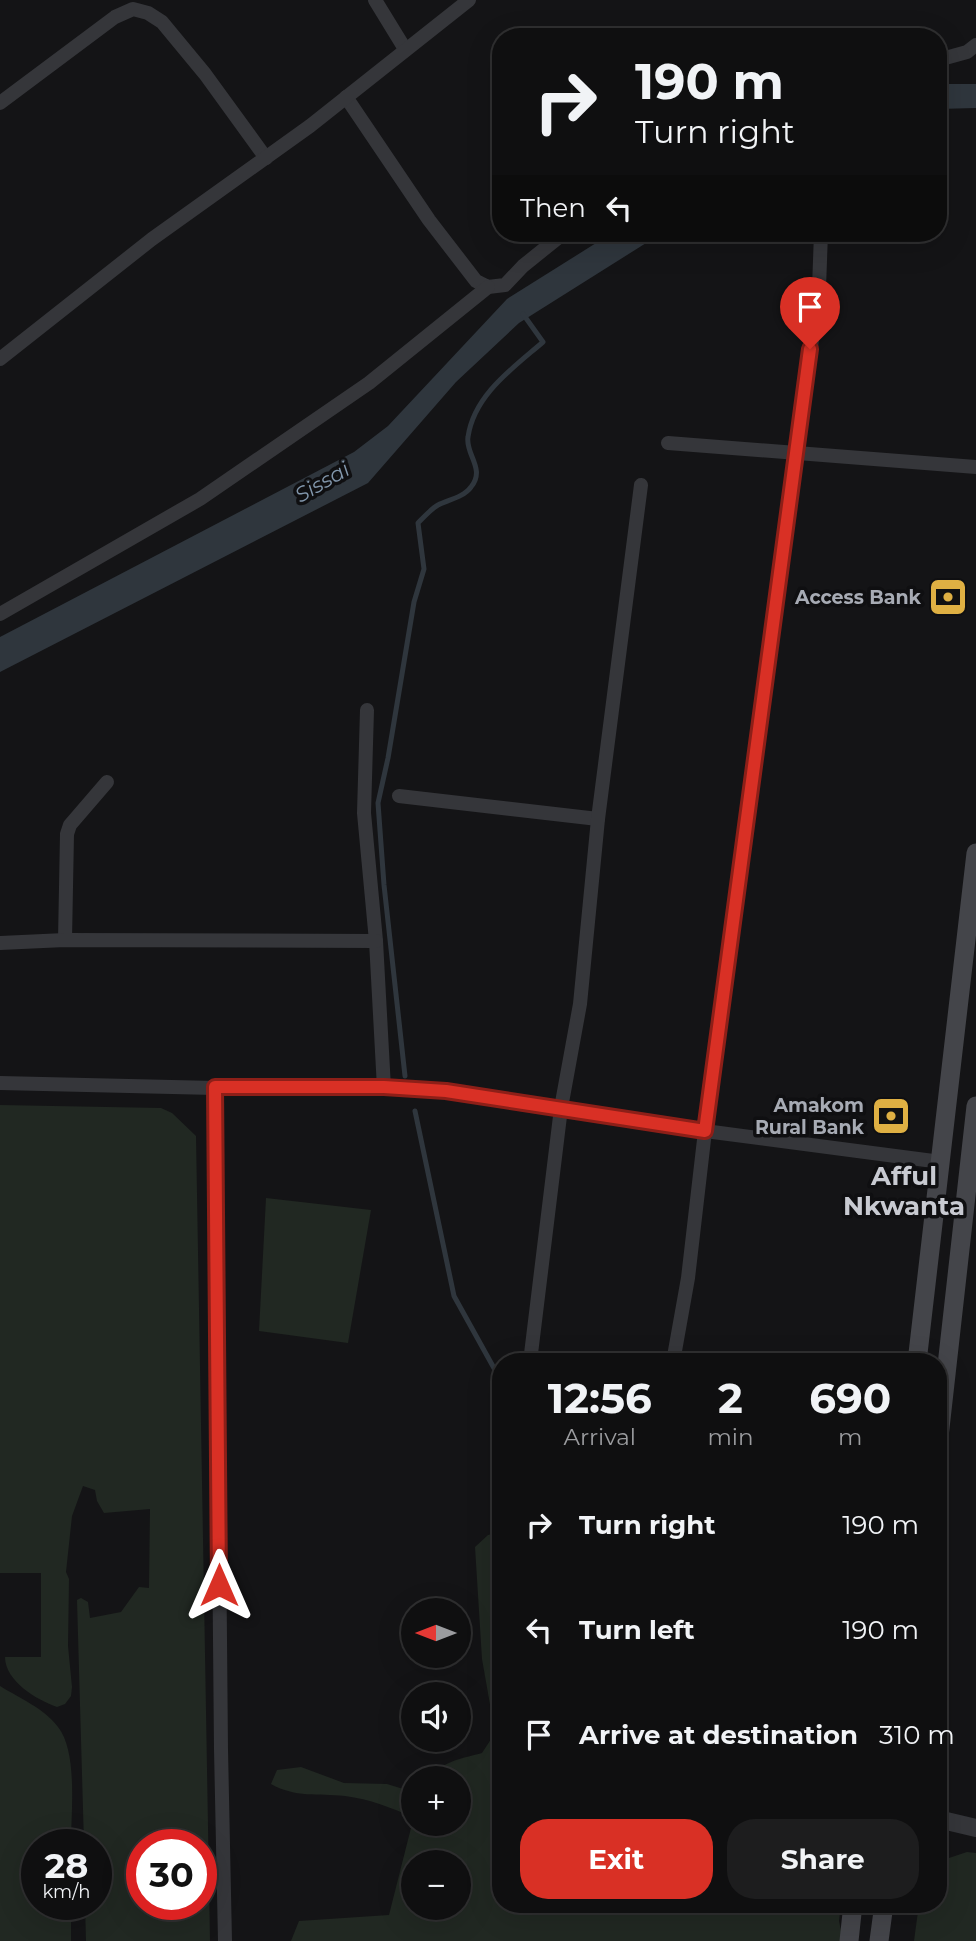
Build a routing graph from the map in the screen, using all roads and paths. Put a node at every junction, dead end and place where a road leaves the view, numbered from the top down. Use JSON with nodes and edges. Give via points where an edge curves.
{"nodes":[{"id":1,"x":375,"y":0,"type":"edge"},
{"id":2,"x":470,"y":0,"type":"edge"},
{"id":3,"x":129,"y":4,"type":"edge"},
{"id":4,"x":976,"y":45,"type":"edge"},
{"id":5,"x":405,"y":49,"type":"junction"},
{"id":6,"x":947,"y":58,"type":"edge"},
{"id":7,"x":346,"y":96,"type":"junction"},
{"id":8,"x":0,"y":103,"type":"edge"},
{"id":9,"x":266,"y":158,"type":"junction"},
{"id":10,"x":553,"y":242,"type":"edge"},
{"id":11,"x":821,"y":242,"type":"edge"},
{"id":12,"x":488,"y":287,"type":"junction"},
{"id":13,"x":0,"y":359,"type":"edge"},
{"id":14,"x":668,"y":443,"type":"dead end"},
{"id":15,"x":796,"y":453,"type":"junction"},
{"id":16,"x":976,"y":467,"type":"edge"},
{"id":17,"x":641,"y":485,"type":"dead end"},
{"id":18,"x":0,"y":614,"type":"edge"},
{"id":19,"x":367,"y":710,"type":"dead end"},
{"id":20,"x":107,"y":782,"type":"dead end"},
{"id":21,"x":399,"y":796,"type":"dead end"},
{"id":22,"x":598,"y":819,"type":"junction"},
{"id":23,"x":976,"y":853,"type":"edge"},
{"id":24,"x":65,"y":940,"type":"junction"},
{"id":25,"x":376,"y":941,"type":"junction"},
{"id":26,"x":0,"y":943,"type":"edge"},
{"id":27,"x":0,"y":1083,"type":"edge"},
{"id":28,"x":215,"y":1087,"type":"junction"},
{"id":29,"x":384,"y":1087,"type":"junction"},
{"id":30,"x":976,"y":1106,"type":"edge"},
{"id":31,"x":561,"y":1108,"type":"junction"},
{"id":32,"x":705,"y":1131,"type":"junction"},
{"id":33,"x":941,"y":1162,"type":"junction"},
{"id":34,"x":531,"y":1353,"type":"edge"},
{"id":35,"x":675,"y":1353,"type":"edge"},
{"id":36,"x":918,"y":1353,"type":"edge"},
{"id":37,"x":947,"y":1365,"type":"edge"},
{"id":38,"x":947,"y":1821,"type":"edge"},
{"id":39,"x":976,"y":1828,"type":"edge"},
{"id":40,"x":852,"y":1913,"type":"edge"},
{"id":41,"x":883,"y":1913,"type":"edge"},
{"id":42,"x":225,"y":1941,"type":"edge"},
{"id":43,"x":849,"y":1941,"type":"edge"},
{"id":44,"x":879,"y":1941,"type":"edge"}],
"edges":[{"from":1,"to":5,"type":"street"},
{"from":2,"to":5,"type":"street"},
{"from":3,"to":8,"type":"street"},
{"from":3,"to":9,"type":"street","via":[[162,22]]},
{"from":4,"to":6,"type":"street"},
{"from":5,"to":7,"type":"street"},
{"from":7,"to":9,"type":"street"},
{"from":7,"to":12,"type":"street","via":[[429,220],[476,281]]},
{"from":9,"to":13,"type":"street","via":[[152,239]]},
{"from":10,"to":12,"type":"street","via":[[505,285]]},
{"from":11,"to":15,"type":"street","via":[[819,288]]},
{"from":12,"to":18,"type":"street","via":[[369,383],[200,499]]},
{"from":14,"to":15,"type":"street"},
{"from":15,"to":16,"type":"street"},
{"from":15,"to":32,"type":"street"},
{"from":17,"to":22,"type":"street"},
{"from":19,"to":25,"type":"street","via":[[364,813]]},
{"from":20,"to":24,"type":"street","via":[[67,834]]},
{"from":21,"to":22,"type":"street"},
{"from":22,"to":31,"type":"street","via":[[580,1004]]},
{"from":23,"to":33,"type":"main road"},
{"from":24,"to":25,"type":"street"},
{"from":24,"to":26,"type":"street"},
{"from":25,"to":29,"type":"street"},
{"from":27,"to":28,"type":"street"},
{"from":28,"to":29,"type":"street"},
{"from":28,"to":42,"type":"street"},
{"from":29,"to":31,"type":"street"},
{"from":30,"to":37,"type":"main road"},
{"from":31,"to":32,"type":"street"},
{"from":31,"to":34,"type":"street"},
{"from":32,"to":33,"type":"street"},
{"from":32,"to":35,"type":"street"},
{"from":33,"to":36,"type":"main road"},
{"from":38,"to":39,"type":"street"},
{"from":40,"to":43,"type":"main road"},
{"from":41,"to":44,"type":"main road"}]}
